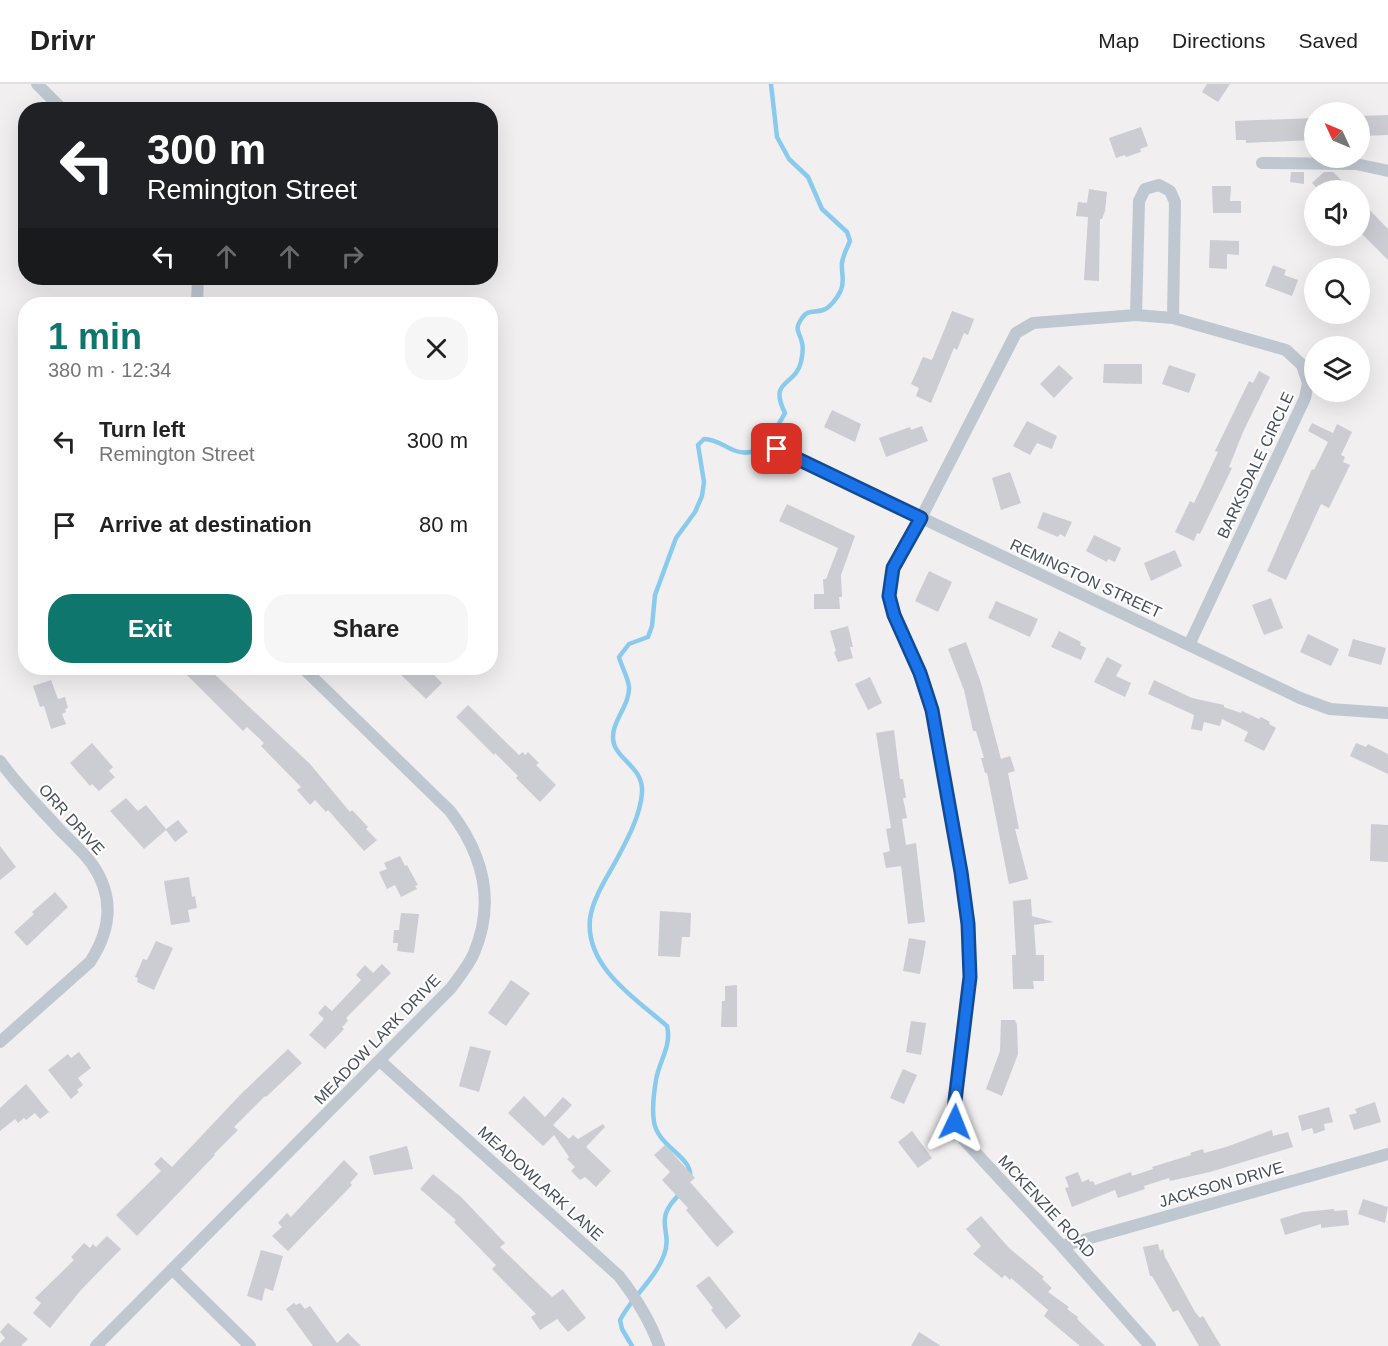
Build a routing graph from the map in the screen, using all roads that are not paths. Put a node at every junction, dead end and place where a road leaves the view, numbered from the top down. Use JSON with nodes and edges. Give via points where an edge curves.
{"nodes":[{"id":1,"x":37,"y":84,"type":"edge"},
{"id":2,"x":55,"y":102,"type":"edge"},
{"id":3,"x":1262,"y":163,"type":"dead end"},
{"id":4,"x":1388,"y":171,"type":"edge"},
{"id":5,"x":1136,"y":315,"type":"junction"},
{"id":6,"x":1173,"y":318,"type":"junction"},
{"id":7,"x":777,"y":449,"type":"dead end"},
{"id":8,"x":921,"y":518,"type":"junction"},
{"id":9,"x":1189,"y":645,"type":"junction"},
{"id":10,"x":310,"y":675,"type":"edge"},
{"id":11,"x":1388,"y":713,"type":"edge"},
{"id":12,"x":0,"y":761,"type":"edge"},
{"id":13,"x":0,"y":1042,"type":"edge"},
{"id":14,"x":380,"y":1061,"type":"junction"},
{"id":15,"x":1388,"y":1154,"type":"edge"},
{"id":16,"x":1062,"y":1246,"type":"junction"},
{"id":17,"x":173,"y":1270,"type":"junction"},
{"id":18,"x":96,"y":1346,"type":"edge"},
{"id":19,"x":250,"y":1346,"type":"edge"},
{"id":20,"x":659,"y":1346,"type":"edge"},
{"id":21,"x":1150,"y":1346,"type":"edge"}],
"edges":[{"from":1,"to":2,"type":"street"},
{"from":3,"to":4,"type":"street","via":[[1356,164]]},
{"from":5,"to":6,"type":"street","name":"BARKSDALE CIRCLE"},
{"from":5,"to":6,"type":"street","via":[[1138,201],[1145,189],[1159,185],[1170,191],[1175,202]]},
{"from":5,"to":8,"type":"street","name":"BARKSDALE CIRCLE","via":[[1033,323],[1016,333]]},
{"from":6,"to":9,"type":"street","name":"BARKSDALE CIRCLE","via":[[1286,350],[1302,364],[1308,383],[1305,398]]},
{"from":7,"to":8,"type":"street","name":"REMINGTON STREET"},
{"from":8,"to":9,"type":"street","name":"REMINGTON STREET"},
{"from":8,"to":16,"type":"street","name":"MCKENZIE ROAD","via":[[893,568],[889,596],[932,710],[968,924],[970,977],[955,1122],[964,1140]]},
{"from":9,"to":11,"type":"street","name":"REMINGTON STREET","via":[[1330,709]]},
{"from":10,"to":14,"type":"street","name":"MEADOW LARK DRIVE","via":[[450,811],[476,853],[483,879],[482,931],[473,955],[451,988]]},
{"from":12,"to":13,"type":"street","name":"ORR DRIVE","via":[[92,864],[106,892],[108,911],[106,930],[90,962]]},
{"from":14,"to":17,"type":"street","name":"MEADOW LARK DRIVE"},
{"from":14,"to":20,"type":"street","name":"MEADOWLARK LANE","via":[[619,1276],[649,1320]]},
{"from":15,"to":16,"type":"street","name":"JACKSON DRIVE"},
{"from":16,"to":21,"type":"street","name":"MCKENZIE ROAD"},
{"from":17,"to":18,"type":"street","name":"MEADOW LARK DRIVE"},
{"from":17,"to":19,"type":"street"}]}
